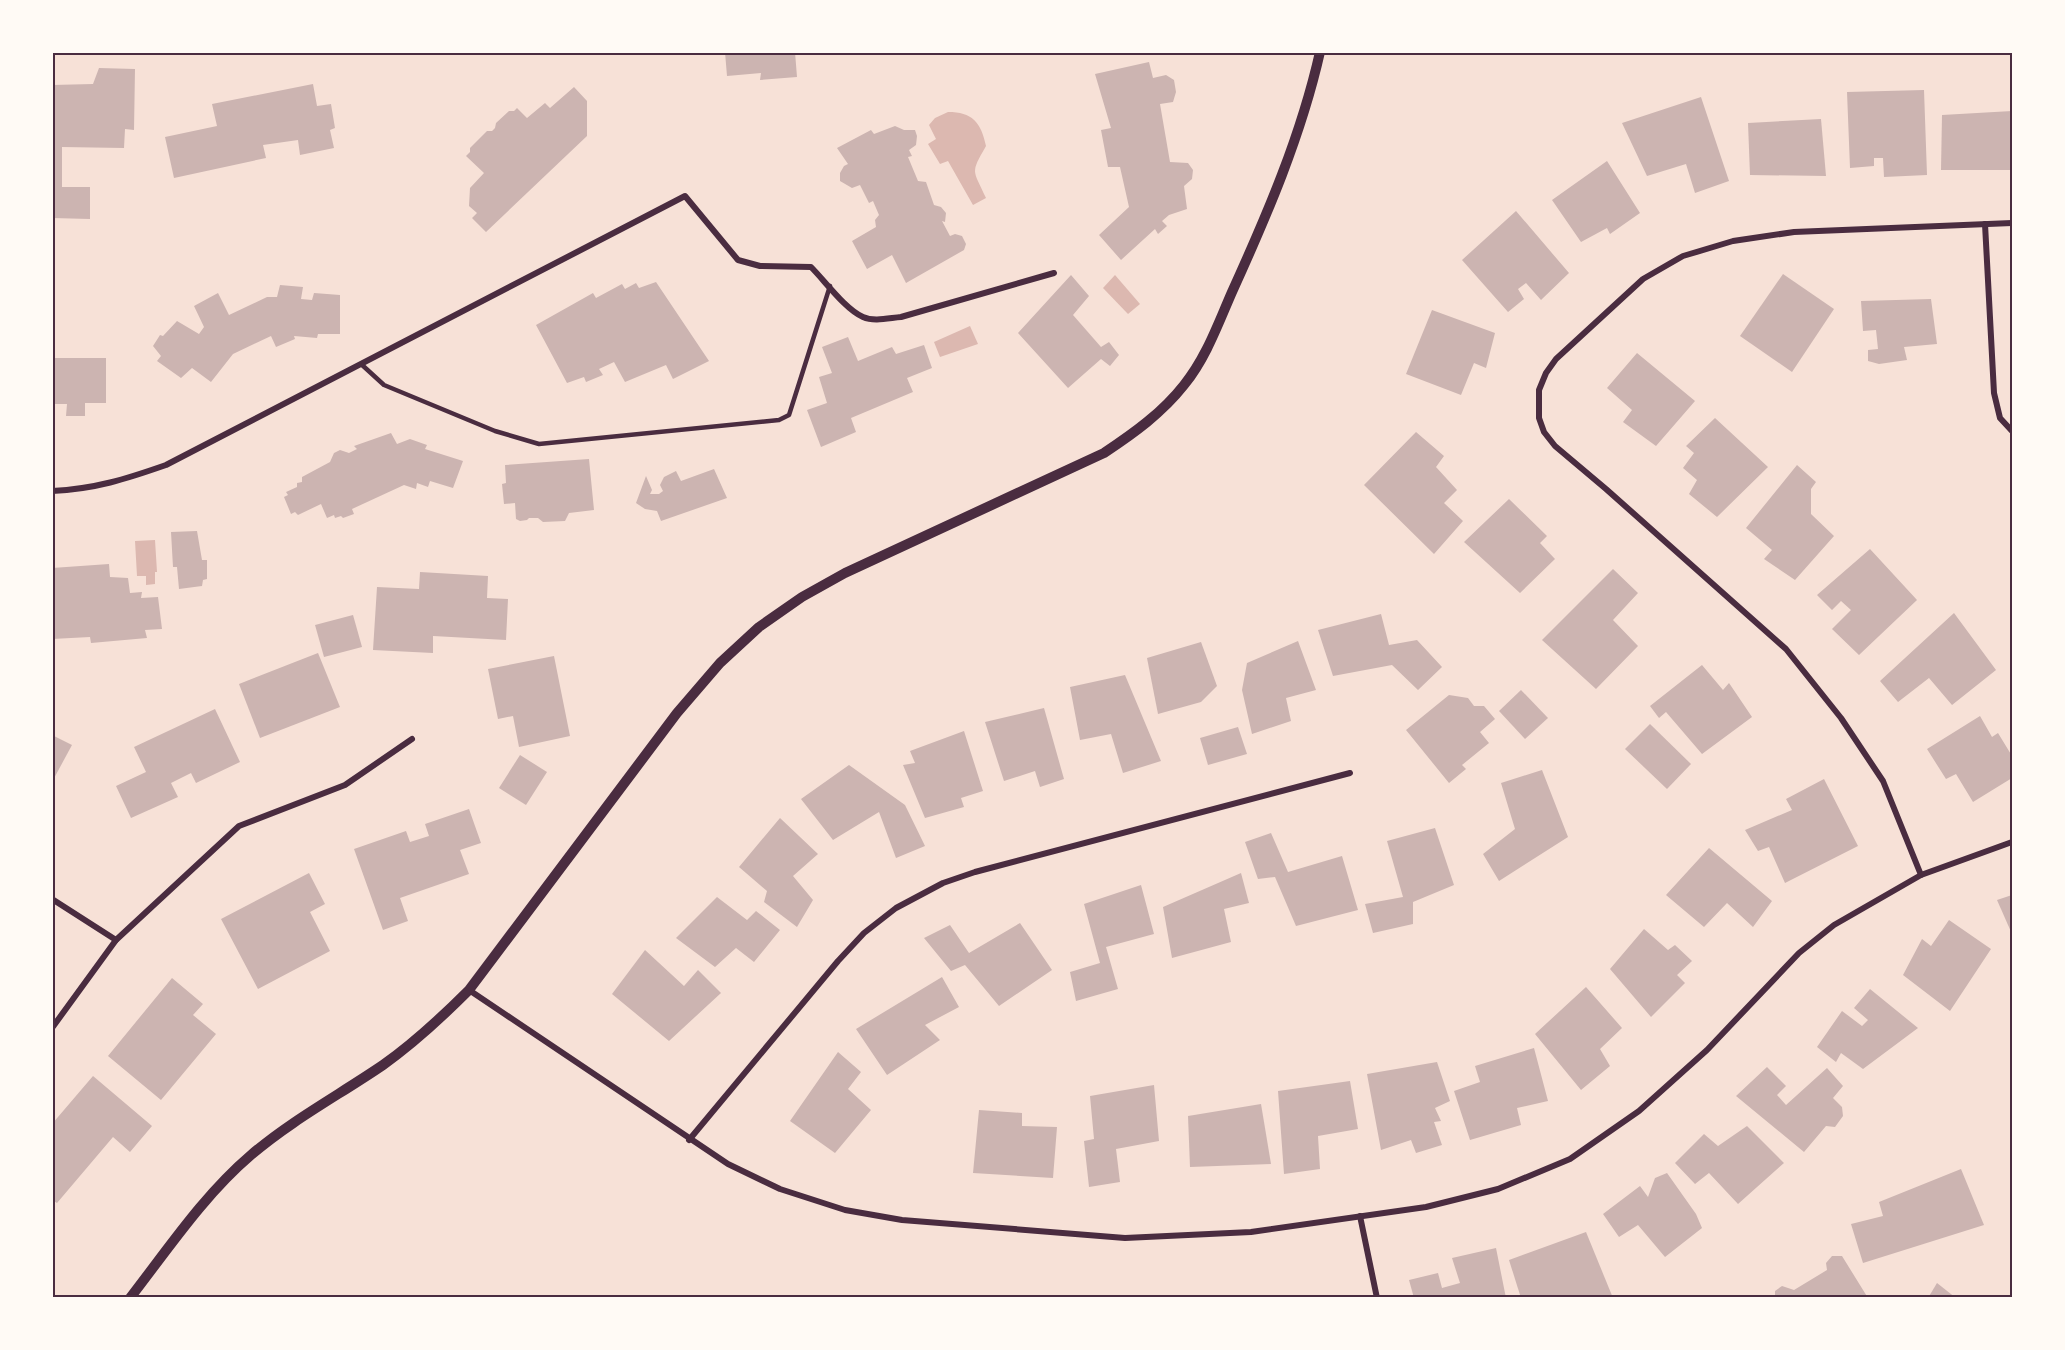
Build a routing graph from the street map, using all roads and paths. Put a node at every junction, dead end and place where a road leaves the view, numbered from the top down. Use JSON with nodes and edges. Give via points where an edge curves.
{"nodes":[{"id":1,"x":1320,"y":52,"type":"edge"},
{"id":2,"x":2013,"y":223,"type":"edge"},
{"id":3,"x":1985,"y":224,"type":"junction"},
{"id":4,"x":1054,"y":273,"type":"dead end"},
{"id":5,"x":830,"y":286,"type":"junction"},
{"id":6,"x":361,"y":364,"type":"junction"},
{"id":7,"x":2013,"y":431,"type":"edge"},
{"id":8,"x":52,"y":491,"type":"edge"},
{"id":9,"x":412,"y":740,"type":"dead end"},
{"id":10,"x":1350,"y":773,"type":"dead end"},
{"id":11,"x":2013,"y":842,"type":"edge"},
{"id":12,"x":1921,"y":875,"type":"junction"},
{"id":13,"x":52,"y":899,"type":"edge"},
{"id":14,"x":116,"y":940,"type":"junction"},
{"id":15,"x":469,"y":990,"type":"junction"},
{"id":16,"x":52,"y":1028,"type":"edge"},
{"id":17,"x":689,"y":1140,"type":"junction"},
{"id":18,"x":1360,"y":1216,"type":"junction"},
{"id":19,"x":130,"y":1298,"type":"edge"},
{"id":20,"x":1377,"y":1298,"type":"edge"}],
"edges":[{"from":1,"to":15,"type":"street","via":[[1301,124],[1254,243],[1202,359],[1162,410],[1104,453],[845,573],[759,627],[720,663],[677,713]]},
{"from":2,"to":3,"type":"street"},
{"from":3,"to":7,"type":"street","via":[[1994,393],[2000,418]]},
{"from":3,"to":12,"type":"street","via":[[1794,232],[1734,241],[1683,256],[1643,279],[1556,359],[1539,390],[1541,425],[1555,446],[1786,650],[1841,718],[1883,781]]},
{"from":4,"to":5,"type":"street","via":[[878,320],[863,318]]},
{"from":5,"to":6,"type":"street","via":[[811,267],[760,266],[738,260],[685,196]]},
{"from":5,"to":6,"type":"lane","via":[[789,415],[770,421],[538,444],[384,385]]},
{"from":6,"to":8,"type":"street","via":[[166,465],[94,488]]},
{"from":9,"to":14,"type":"street","via":[[345,784],[239,826]]},
{"from":10,"to":17,"type":"street","via":[[975,872],[943,883],[896,908],[864,933],[838,961]]},
{"from":11,"to":12,"type":"street"},
{"from":12,"to":18,"type":"street","via":[[1834,925],[1808,946],[1707,1050],[1639,1111],[1570,1159],[1498,1189],[1426,1207]]},
{"from":13,"to":14,"type":"street"},
{"from":14,"to":16,"type":"street"},
{"from":15,"to":17,"type":"street"},
{"from":15,"to":19,"type":"street","via":[[384,1064],[284,1129],[250,1156],[215,1191]]},
{"from":17,"to":18,"type":"street","via":[[780,1189],[845,1210],[903,1221],[1125,1238],[1251,1232]]},
{"from":18,"to":20,"type":"street"}]}
